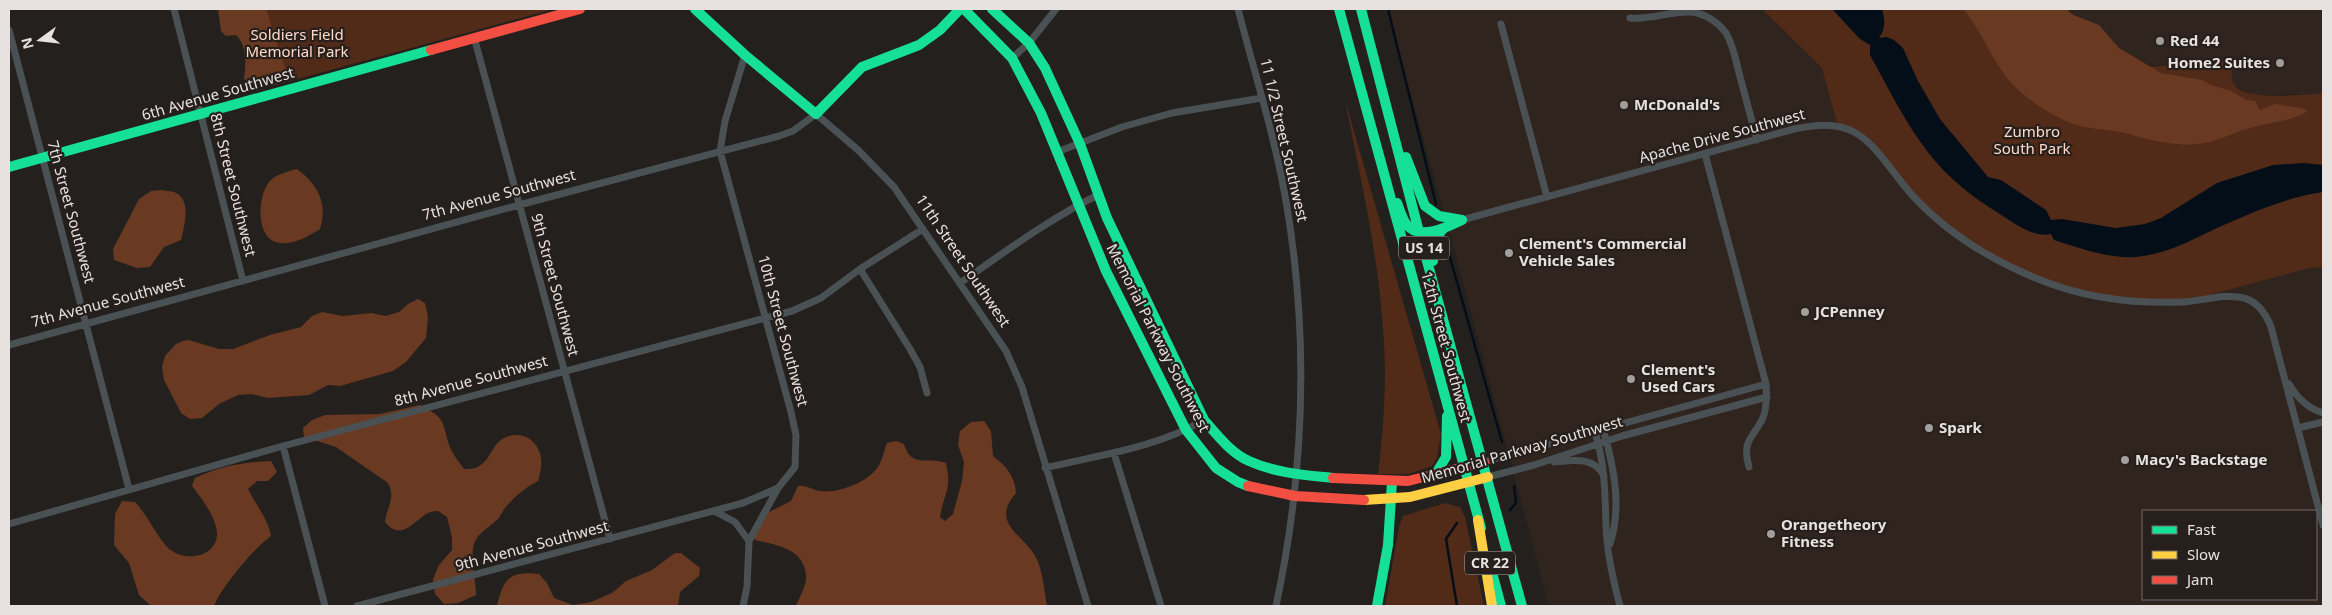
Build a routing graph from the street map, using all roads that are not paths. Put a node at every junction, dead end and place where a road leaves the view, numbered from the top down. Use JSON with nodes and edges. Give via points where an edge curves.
{"nodes":[{"id":1,"x":174,"y":9,"type":"edge"},
{"id":2,"x":580,"y":9,"type":"edge"},
{"id":3,"x":695,"y":9,"type":"edge"},
{"id":4,"x":962,"y":9,"type":"edge"},
{"id":5,"x":992,"y":9,"type":"edge"},
{"id":6,"x":1056,"y":9,"type":"edge"},
{"id":7,"x":1238,"y":9,"type":"edge"},
{"id":8,"x":1339,"y":9,"type":"edge"},
{"id":9,"x":1361,"y":9,"type":"edge"},
{"id":10,"x":1630,"y":18,"type":"dead end"},
{"id":11,"x":1501,"y":24,"type":"dead end"},
{"id":12,"x":9,"y":30,"type":"edge"},
{"id":13,"x":474,"y":37,"type":"junction"},
{"id":14,"x":1029,"y":42,"type":"junction"},
{"id":15,"x":745,"y":55,"type":"junction"},
{"id":16,"x":1012,"y":58,"type":"junction"},
{"id":17,"x":1262,"y":98,"type":"junction"},
{"id":18,"x":201,"y":114,"type":"junction"},
{"id":19,"x":816,"y":114,"type":"junction"},
{"id":20,"x":1392,"y":123,"type":"junction"},
{"id":21,"x":1758,"y":140,"type":"junction"},
{"id":22,"x":1080,"y":144,"type":"junction"},
{"id":23,"x":720,"y":151,"type":"junction"},
{"id":24,"x":1057,"y":152,"type":"junction"},
{"id":25,"x":1705,"y":154,"type":"junction"},
{"id":26,"x":43,"y":158,"type":"junction"},
{"id":27,"x":1381,"y":166,"type":"junction"},
{"id":28,"x":9,"y":167,"type":"edge"},
{"id":29,"x":1098,"y":195,"type":"junction"},
{"id":30,"x":1547,"y":197,"type":"junction"},
{"id":31,"x":519,"y":205,"type":"junction"},
{"id":32,"x":1077,"y":205,"type":"junction"},
{"id":33,"x":1462,"y":220,"type":"junction"},
{"id":34,"x":1444,"y":228,"type":"junction"},
{"id":35,"x":923,"y":229,"type":"junction"},
{"id":36,"x":1419,"y":232,"type":"junction"},
{"id":37,"x":860,"y":269,"type":"junction"},
{"id":38,"x":243,"y":281,"type":"junction"},
{"id":39,"x":960,"y":283,"type":"junction"},
{"id":40,"x":1434,"y":284,"type":"junction"},
{"id":41,"x":766,"y":319,"type":"junction"},
{"id":42,"x":86,"y":324,"type":"junction"},
{"id":43,"x":9,"y":345,"type":"edge"},
{"id":44,"x":564,"y":371,"type":"junction"},
{"id":45,"x":2284,"y":375,"type":"junction"},
{"id":46,"x":1766,"y":384,"type":"junction"},
{"id":47,"x":927,"y":393,"type":"dead end"},
{"id":48,"x":1767,"y":398,"type":"junction"},
{"id":49,"x":1448,"y":409,"type":"junction"},
{"id":50,"x":2323,"y":413,"type":"edge"},
{"id":51,"x":1204,"y":420,"type":"junction"},
{"id":52,"x":2323,"y":422,"type":"edge"},
{"id":53,"x":2298,"y":428,"type":"junction"},
{"id":54,"x":1186,"y":430,"type":"junction"},
{"id":55,"x":1599,"y":430,"type":"junction"},
{"id":56,"x":1607,"y":442,"type":"junction"},
{"id":57,"x":1599,"y":445,"type":"junction"},
{"id":58,"x":283,"y":446,"type":"junction"},
{"id":59,"x":1114,"y":453,"type":"junction"},
{"id":60,"x":1484,"y":462,"type":"junction"},
{"id":61,"x":1534,"y":465,"type":"junction"},
{"id":62,"x":1464,"y":467,"type":"junction"},
{"id":63,"x":1749,"y":467,"type":"dead end"},
{"id":64,"x":1045,"y":468,"type":"junction"},
{"id":65,"x":1296,"y":474,"type":"junction"},
{"id":66,"x":1435,"y":475,"type":"junction"},
{"id":67,"x":1488,"y":477,"type":"junction"},
{"id":68,"x":1605,"y":478,"type":"junction"},
{"id":69,"x":1392,"y":482,"type":"junction"},
{"id":70,"x":1468,"y":482,"type":"junction"},
{"id":71,"x":778,"y":488,"type":"junction"},
{"id":72,"x":130,"y":489,"type":"junction"},
{"id":73,"x":1295,"y":496,"type":"junction"},
{"id":74,"x":1392,"y":500,"type":"junction"},
{"id":75,"x":714,"y":511,"type":"junction"},
{"id":76,"x":1478,"y":520,"type":"junction"},
{"id":77,"x":9,"y":524,"type":"edge"},
{"id":78,"x":2323,"y":524,"type":"edge"},
{"id":79,"x":610,"y":539,"type":"junction"},
{"id":80,"x":749,"y":541,"type":"junction"},
{"id":81,"x":1609,"y":548,"type":"junction"},
{"id":82,"x":325,"y":606,"type":"edge"},
{"id":83,"x":357,"y":606,"type":"edge"},
{"id":84,"x":743,"y":606,"type":"edge"},
{"id":85,"x":1088,"y":606,"type":"edge"},
{"id":86,"x":1161,"y":606,"type":"edge"},
{"id":87,"x":1276,"y":606,"type":"edge"},
{"id":88,"x":1377,"y":606,"type":"edge"},
{"id":89,"x":1492,"y":606,"type":"edge"},
{"id":90,"x":1501,"y":606,"type":"edge"},
{"id":91,"x":1522,"y":606,"type":"edge"},
{"id":92,"x":1620,"y":606,"type":"edge"}],
"edges":[{"from":1,"to":18,"type":"street","name":"8th Street Southwest"},
{"from":2,"to":13,"type":"main road","name":"6th Avenue Southwest"},
{"from":3,"to":15,"type":"main road","name":"11th Street Southwest"},
{"from":4,"to":16,"type":"main road","name":"Memorial Parkway Southwest"},
{"from":4,"to":19,"type":"main road","name":"7th Avenue Southwest","via":[[919,45],[862,67]]},
{"from":5,"to":14,"type":"main road","name":"Memorial Parkway Southwest"},
{"from":6,"to":14,"type":"street"},
{"from":7,"to":17,"type":"street","name":"11 1/2 Street Southwest"},
{"from":8,"to":27,"type":"main road","name":"12th Street Southwest","number":"US 14"},
{"from":9,"to":20,"type":"main road","name":"12th Street Southwest","number":"US 14"},
{"from":10,"to":21,"type":"street","via":[[1643,20],[1693,12],[1719,26],[1732,47]]},
{"from":11,"to":30,"type":"street"},
{"from":12,"to":26,"type":"street","name":"7th Street Southwest"},
{"from":13,"to":18,"type":"main road","name":"6th Avenue Southwest"},
{"from":13,"to":31,"type":"street","name":"9th Street Southwest"},
{"from":14,"to":16,"type":"street"},
{"from":14,"to":22,"type":"main road","name":"Memorial Parkway Southwest","via":[[1045,68]]},
{"from":15,"to":19,"type":"main road","name":"11th Street Southwest"},
{"from":15,"to":23,"type":"street","name":"10th Street Southwest","via":[[725,121]]},
{"from":16,"to":24,"type":"main road","name":"Memorial Parkway Southwest"},
{"from":17,"to":22,"type":"street","via":[[1172,113],[1122,127]]},
{"from":17,"to":65,"type":"street","name":"11 1/2 Street Southwest","via":[[1284,189],[1296,281],[1301,350]]},
{"from":18,"to":26,"type":"main road","name":"6th Avenue Southwest"},
{"from":18,"to":38,"type":"street","name":"8th Street Southwest"},
{"from":19,"to":23,"type":"street","name":"7th Avenue Southwest","via":[[793,131]]},
{"from":19,"to":35,"type":"street","name":"11th Street Southwest","via":[[877,169],[905,201]]},
{"from":20,"to":33,"type":"main road","via":[[1425,206],[1439,216]]},
{"from":20,"to":36,"type":"main road","name":"12th Street Southwest","number":"US 14"},
{"from":21,"to":25,"type":"street","name":"Apache Drive Southwest"},
{"from":21,"to":45,"type":"street","name":"Apache Drive Southwest","via":[[1794,129],[1823,125],[1856,133],[1873,148],[1914,197],[1955,234],[1998,261],[2042,281],[2123,301],[2171,303],[2228,297],[2246,299],[2267,316]]},
{"from":22,"to":24,"type":"street"},
{"from":22,"to":29,"type":"main road","name":"Memorial Parkway Southwest"},
{"from":23,"to":31,"type":"street","name":"7th Avenue Southwest"},
{"from":23,"to":41,"type":"street","name":"10th Street Southwest"},
{"from":24,"to":32,"type":"main road","name":"Memorial Parkway Southwest"},
{"from":25,"to":30,"type":"street","name":"Apache Drive Southwest"},
{"from":25,"to":46,"type":"street"},
{"from":26,"to":28,"type":"main road","name":"6th Avenue Southwest"},
{"from":26,"to":42,"type":"street","name":"7th Street Southwest"},
{"from":27,"to":36,"type":"main road","via":[[1407,224]]},
{"from":27,"to":49,"type":"main road","name":"12th Street Southwest","number":"US 14"},
{"from":29,"to":32,"type":"street"},
{"from":29,"to":51,"type":"main road","name":"Memorial Parkway Southwest"},
{"from":30,"to":33,"type":"street","name":"Apache Drive Southwest"},
{"from":31,"to":38,"type":"street","name":"7th Avenue Southwest"},
{"from":31,"to":44,"type":"street","name":"9th Street Southwest"},
{"from":32,"to":39,"type":"street"},
{"from":32,"to":54,"type":"main road","name":"Memorial Parkway Southwest","via":[[1106,271]]},
{"from":33,"to":34,"type":"main road"},
{"from":34,"to":36,"type":"main road"},
{"from":34,"to":40,"type":"main road","via":[[1432,242]]},
{"from":35,"to":37,"type":"street","name":"8th Avenue Southwest"},
{"from":35,"to":39,"type":"street","name":"11th Street Southwest"},
{"from":36,"to":40,"type":"main road","name":"12th Street Southwest","number":"US 14"},
{"from":37,"to":41,"type":"street","name":"8th Avenue Southwest","via":[[809,304]]},
{"from":37,"to":47,"type":"street","via":[[920,367]]},
{"from":38,"to":42,"type":"street","name":"7th Avenue Southwest"},
{"from":39,"to":64,"type":"street","name":"11th Street Southwest","via":[[1013,364]]},
{"from":40,"to":60,"type":"main road","name":"12th Street Southwest","number":"US 14"},
{"from":41,"to":44,"type":"street","name":"8th Avenue Southwest"},
{"from":41,"to":71,"type":"street","name":"10th Street Southwest","via":[[796,434],[795,467]]},
{"from":42,"to":43,"type":"street","name":"7th Avenue Southwest"},
{"from":42,"to":72,"type":"street","name":"7th Street Southwest"},
{"from":44,"to":58,"type":"street","name":"8th Avenue Southwest"},
{"from":44,"to":79,"type":"street","name":"9th Street Southwest"},
{"from":45,"to":50,"type":"street","via":[[2300,400]]},
{"from":45,"to":53,"type":"street","name":"Apache Drive Southwest"},
{"from":46,"to":48,"type":"street"},
{"from":46,"to":55,"type":"street","name":"Memorial Parkway Southwest"},
{"from":48,"to":56,"type":"street","name":"Memorial Parkway Southwest"},
{"from":48,"to":63,"type":"street","via":[[1763,419],[1746,444]]},
{"from":49,"to":62,"type":"main road","name":"12th Street Southwest","number":"US 14"},
{"from":49,"to":66,"type":"main road","via":[[1444,424],[1448,453]]},
{"from":51,"to":54,"type":"street"},
{"from":51,"to":65,"type":"main road","name":"Memorial Parkway Southwest","via":[[1223,442],[1248,461]]},
{"from":52,"to":53,"type":"street"},
{"from":53,"to":78,"type":"street","name":"Apache Drive Southwest"},
{"from":54,"to":59,"type":"street"},
{"from":54,"to":73,"type":"main road","name":"Memorial Parkway Southwest","via":[[1207,459],[1228,476],[1255,488]]},
{"from":55,"to":56,"type":"street"},
{"from":55,"to":57,"type":"street"},
{"from":55,"to":60,"type":"street","name":"Memorial Parkway Southwest"},
{"from":56,"to":57,"type":"street","name":"Memorial Parkway Southwest"},
{"from":56,"to":81,"type":"street","via":[[1612,457],[1616,513]]},
{"from":57,"to":61,"type":"street","name":"Memorial Parkway Southwest"},
{"from":57,"to":68,"type":"street"},
{"from":58,"to":72,"type":"street","name":"8th Avenue Southwest"},
{"from":58,"to":82,"type":"street"},
{"from":59,"to":64,"type":"street"},
{"from":59,"to":86,"type":"street"},
{"from":60,"to":62,"type":"main road","name":"Memorial Parkway Southwest"},
{"from":60,"to":67,"type":"main road","name":"12th Street Southwest","number":"US 14"},
{"from":61,"to":67,"type":"street","name":"Memorial Parkway Southwest"},
{"from":61,"to":68,"type":"street","via":[[1577,459],[1598,467]]},
{"from":62,"to":66,"type":"main road","name":"Memorial Parkway Southwest"},
{"from":62,"to":70,"type":"main road","name":"12th Street Southwest","number":"US 14"},
{"from":64,"to":85,"type":"street","name":"11th Street Southwest"},
{"from":65,"to":69,"type":"main road","name":"Memorial Parkway Southwest"},
{"from":65,"to":73,"type":"street","name":"11 1/2 Street Southwest"},
{"from":66,"to":69,"type":"main road","name":"Memorial Parkway Southwest"},
{"from":67,"to":70,"type":"main road","name":"Memorial Parkway Southwest"},
{"from":67,"to":91,"type":"main road","name":"12th Street Southwest","number":"US 14"},
{"from":68,"to":81,"type":"street"},
{"from":69,"to":74,"type":"main road"},
{"from":70,"to":74,"type":"main road","name":"Memorial Parkway Southwest"},
{"from":70,"to":76,"type":"main road","name":"12th Street Southwest","number":"US 14"},
{"from":71,"to":75,"type":"street","name":"9th Avenue Southwest"},
{"from":71,"to":80,"type":"street","name":"10th Street Southwest"},
{"from":72,"to":77,"type":"street","name":"8th Avenue Southwest"},
{"from":73,"to":74,"type":"main road","name":"Memorial Parkway Southwest"},
{"from":73,"to":87,"type":"street","name":"11 1/2 Street Southwest"},
{"from":74,"to":88,"type":"main road"},
{"from":75,"to":79,"type":"street","name":"9th Avenue Southwest"},
{"from":75,"to":80,"type":"street","via":[[735,522]]},
{"from":76,"to":89,"type":"main road","number":"US 14"},
{"from":76,"to":90,"type":"main road","name":"12th Street Southwest","number":"CR 22"},
{"from":79,"to":83,"type":"street","name":"9th Avenue Southwest"},
{"from":80,"to":84,"type":"street","name":"10th Street Southwest","via":[[748,587]]},
{"from":81,"to":92,"type":"street","via":[[1612,578]]}]}
